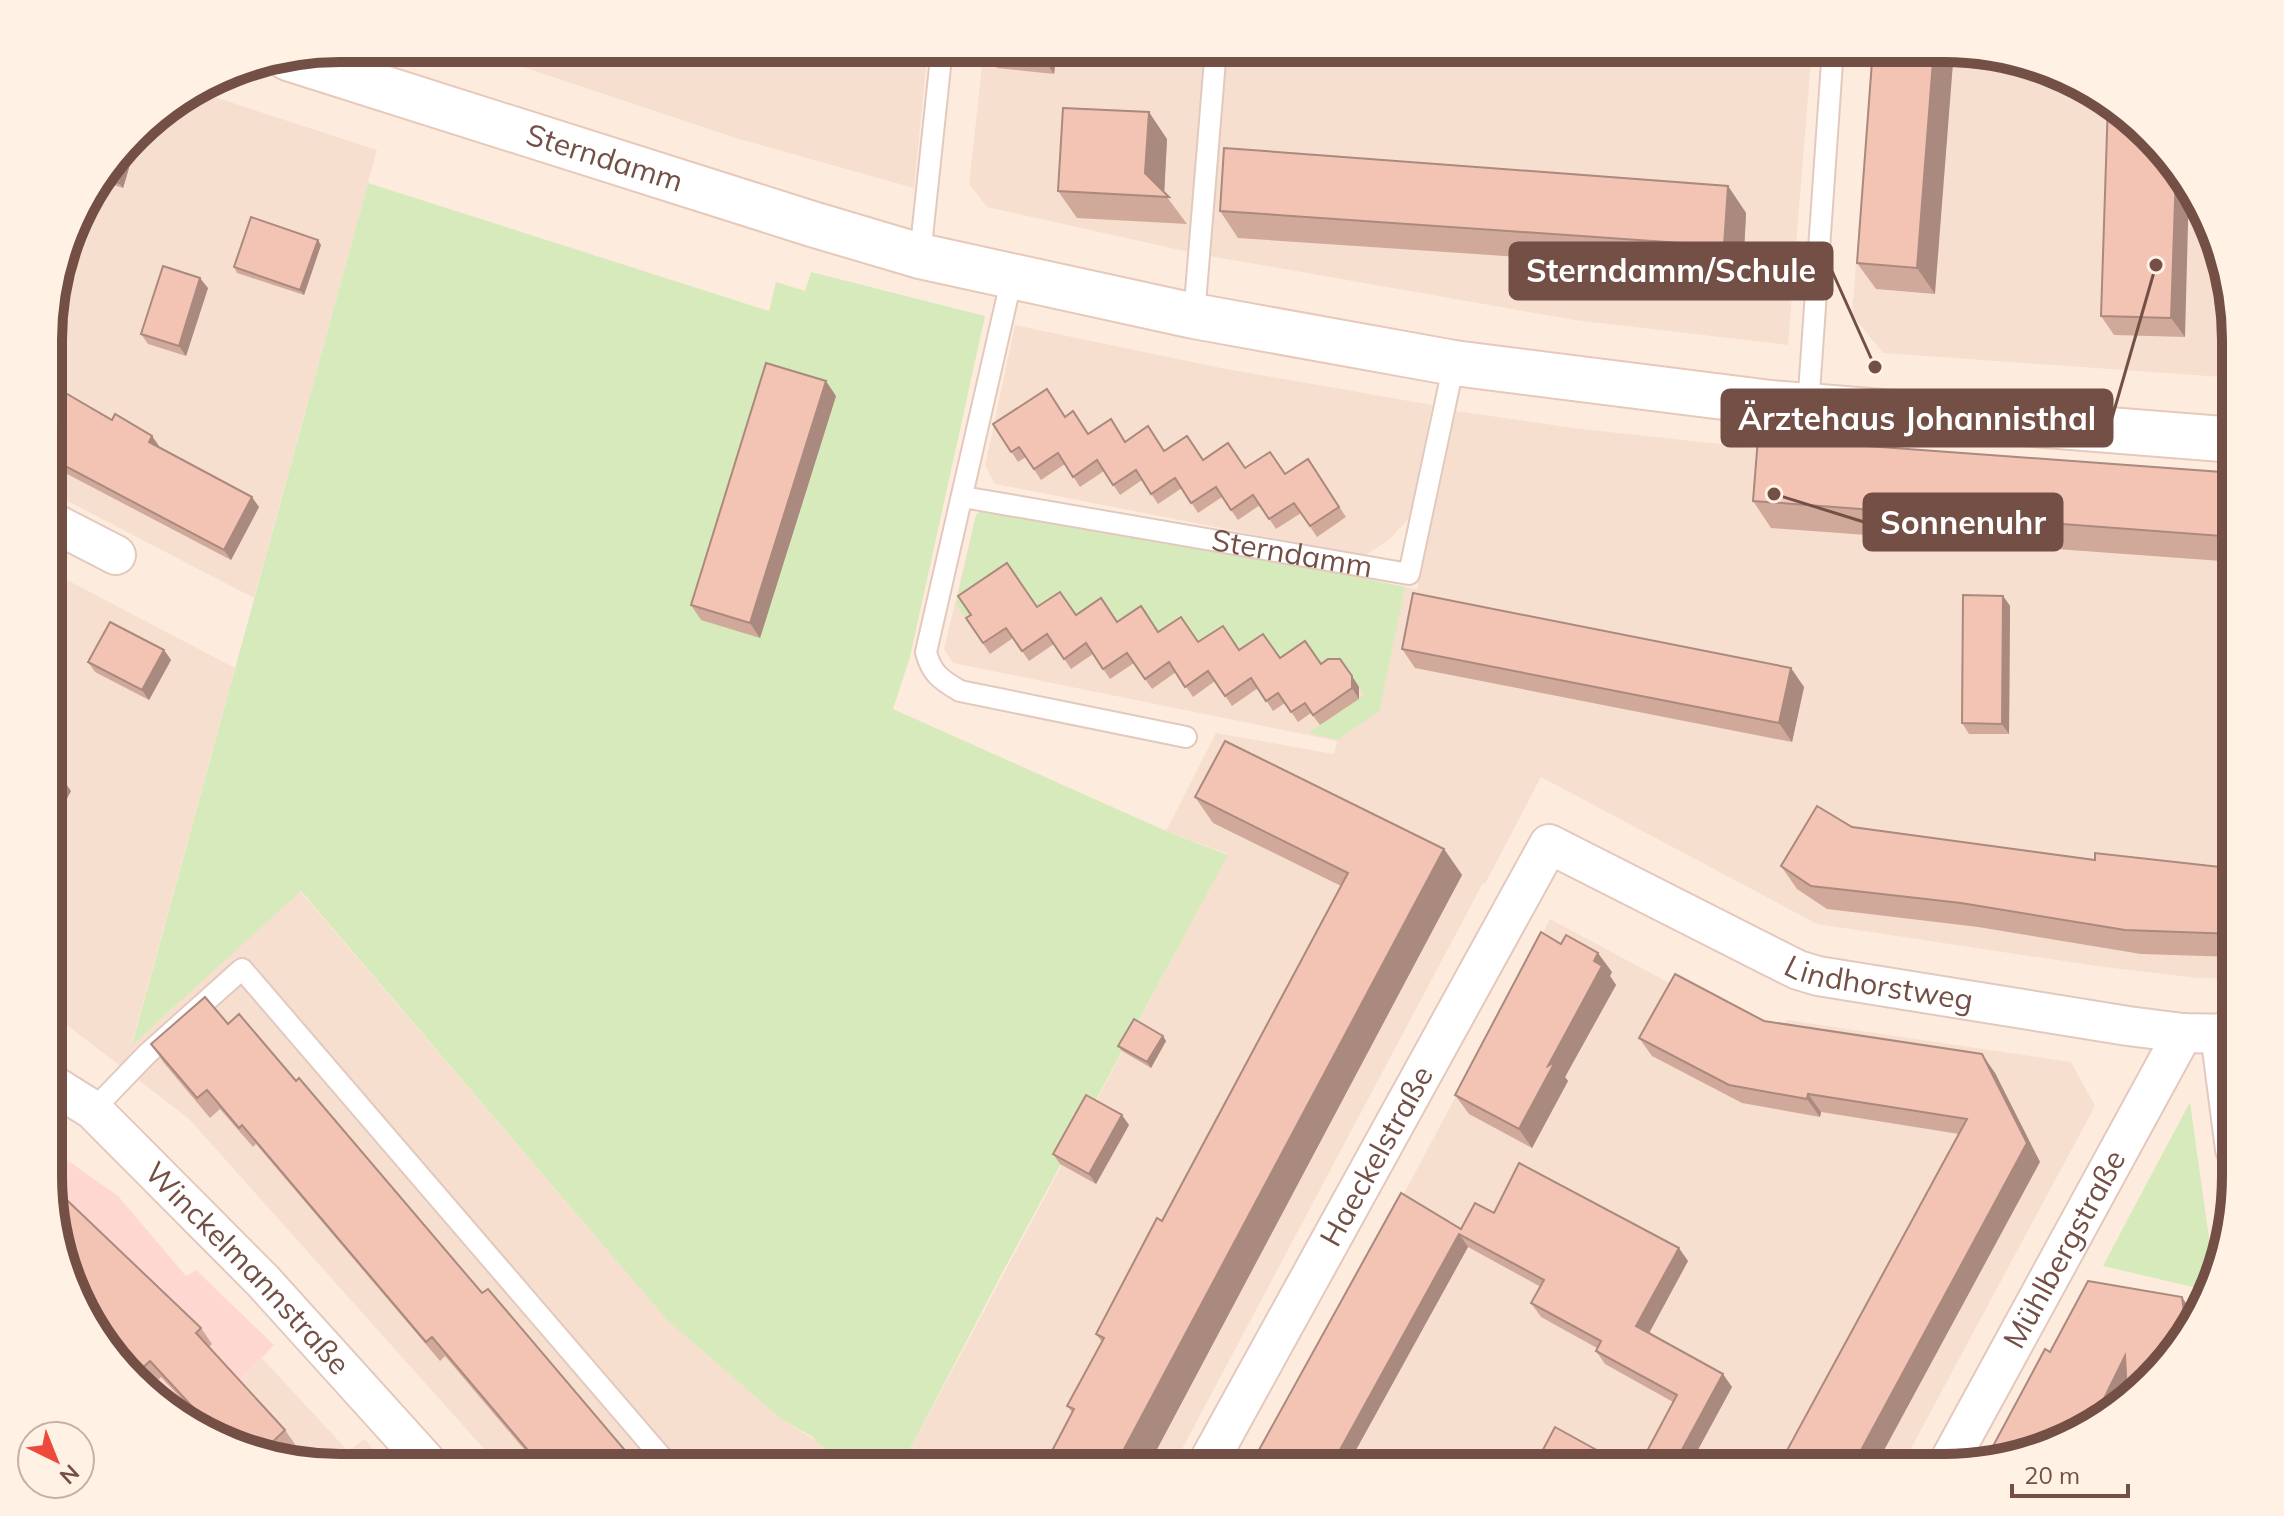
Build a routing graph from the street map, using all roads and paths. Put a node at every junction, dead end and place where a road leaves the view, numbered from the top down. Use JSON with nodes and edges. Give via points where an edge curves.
{"nodes":[{"id":1,"x":941,"y":62,"type":"edge"},
{"id":2,"x":1215,"y":62,"type":"edge"},
{"id":3,"x":1832,"y":62,"type":"edge"},
{"id":4,"x":307,"y":64,"type":"edge"},
{"id":5,"x":920,"y":256,"type":"junction"},
{"id":6,"x":1012,"y":277,"type":"junction"},
{"id":7,"x":1194,"y":316,"type":"junction"},
{"id":8,"x":1454,"y":363,"type":"junction"},
{"id":9,"x":1808,"y":407,"type":"junction"},
{"id":10,"x":2221,"y":439,"type":"edge"},
{"id":11,"x":963,"y":497,"type":"junction"},
{"id":12,"x":62,"y":527,"type":"edge"},
{"id":13,"x":116,"y":555,"type":"dead end"},
{"id":14,"x":1186,"y":737,"type":"dead end"},
{"id":15,"x":1549,"y":844,"type":"joint"},
{"id":16,"x":2213,"y":1033,"type":"edge"},
{"id":17,"x":2221,"y":1075,"type":"edge"},
{"id":18,"x":62,"y":1091,"type":"edge"},
{"id":19,"x":93,"y":1110,"type":"junction"},
{"id":20,"x":1213,"y":1453,"type":"edge"},
{"id":21,"x":1955,"y":1453,"type":"edge"},
{"id":22,"x":419,"y":1454,"type":"edge"},
{"id":23,"x":659,"y":1454,"type":"edge"}],
"edges":[{"from":1,"to":5,"type":"lane"},
{"from":2,"to":7,"type":"lane"},
{"from":3,"to":9,"type":"lane"},
{"from":4,"to":5,"type":"street","name":"Sterndamm"},
{"from":5,"to":6,"type":"street","name":"Sterndamm"},
{"from":6,"to":7,"type":"street","name":"Sterndamm"},
{"from":6,"to":11,"type":"lane"},
{"from":7,"to":8,"type":"street","name":"Sterndamm"},
{"from":8,"to":9,"type":"street","name":"Sterndamm"},
{"from":8,"to":11,"type":"lane","name":"Sterndamm","via":[[1409,574]]},
{"from":9,"to":10,"type":"street","name":"Sterndamm"},
{"from":11,"to":14,"type":"lane","via":[[926,652],[938,678],[960,691]]},
{"from":12,"to":13,"type":"street"},
{"from":15,"to":16,"type":"street","name":"Lindhorstweg","via":[[1808,973],[2103,1022]]},
{"from":15,"to":20,"type":"street","name":"Haeckelstraße"},
{"from":16,"to":17,"type":"street"},
{"from":16,"to":21,"type":"street","name":"Mühlbergstraße"},
{"from":18,"to":19,"type":"street","name":"Winckelmannstraße"},
{"from":19,"to":22,"type":"street","name":"Winckelmannstraße","via":[[272,1290]]},
{"from":19,"to":23,"type":"lane","via":[[242,969]]}]}
